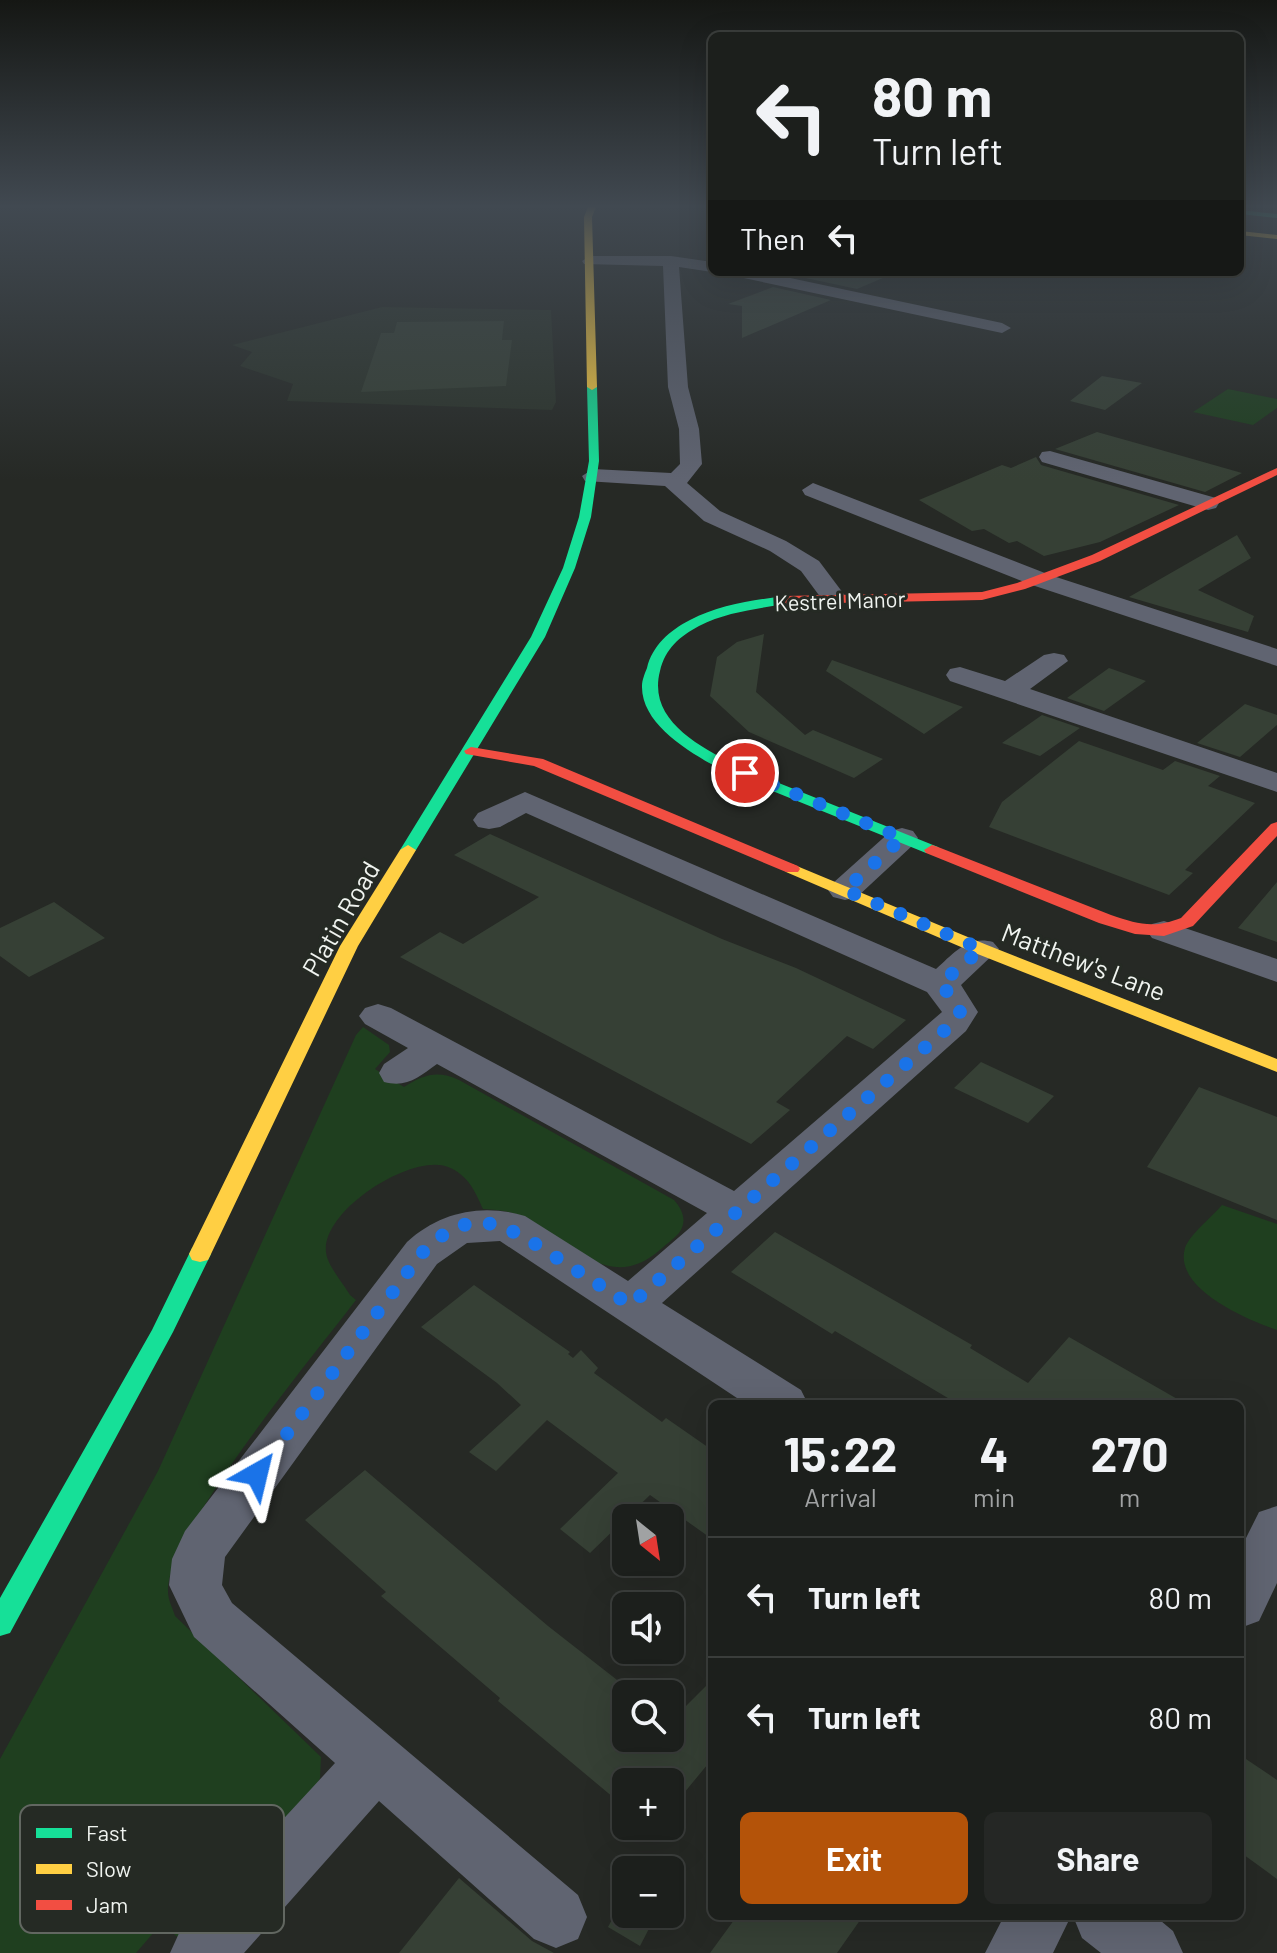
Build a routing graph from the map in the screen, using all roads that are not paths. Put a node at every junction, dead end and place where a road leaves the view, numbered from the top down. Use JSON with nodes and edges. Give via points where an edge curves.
{"nodes":[{"id":1,"x":591,"y":298,"type":"edge"},
{"id":2,"x":673,"y":298,"type":"edge"},
{"id":3,"x":862,"y":298,"type":"edge"},
{"id":4,"x":1002,"y":328,"type":"dead end"},
{"id":5,"x":1050,"y":457,"type":"dead end"},
{"id":6,"x":1277,"y":471,"type":"edge"},
{"id":7,"x":593,"y":476,"type":"junction"},
{"id":8,"x":671,"y":480,"type":"junction"},
{"id":9,"x":813,"y":490,"type":"dead end"},
{"id":10,"x":1208,"y":503,"type":"junction"},
{"id":11,"x":892,"y":521,"type":"junction"},
{"id":12,"x":856,"y":535,"type":"dead end"},
{"id":13,"x":1041,"y":580,"type":"junction"},
{"id":14,"x":833,"y":597,"type":"junction"},
{"id":15,"x":1277,"y":658,"type":"edge"},
{"id":16,"x":1054,"y":661,"type":"dead end"},
{"id":17,"x":960,"y":675,"type":"dead end"},
{"id":18,"x":1008,"y":691,"type":"junction"},
{"id":19,"x":471,"y":751,"type":"junction"},
{"id":20,"x":1277,"y":783,"type":"edge"},
{"id":21,"x":489,"y":820,"type":"dead end"},
{"id":22,"x":1277,"y":827,"type":"edge"},
{"id":23,"x":902,"y":838,"type":"junction"},
{"id":24,"x":845,"y":890,"type":"junction"},
{"id":25,"x":1164,"y":931,"type":"junction"},
{"id":26,"x":981,"y":949,"type":"junction"},
{"id":27,"x":1277,"y":971,"type":"edge"},
{"id":28,"x":940,"y":984,"type":"junction"},
{"id":29,"x":378,"y":1016,"type":"dead end"},
{"id":30,"x":434,"y":1048,"type":"junction"},
{"id":31,"x":1277,"y":1066,"type":"edge"},
{"id":32,"x":398,"y":1073,"type":"dead end"},
{"id":33,"x":737,"y":1211,"type":"junction"},
{"id":34,"x":630,"y":1305,"type":"junction"},
{"id":35,"x":778,"y":1400,"type":"edge"},
{"id":36,"x":1277,"y":1528,"type":"edge"},
{"id":37,"x":1244,"y":1596,"type":"edge"},
{"id":38,"x":0,"y":1624,"type":"edge"},
{"id":39,"x":375,"y":1762,"type":"junction"},
{"id":40,"x":284,"y":1862,"type":"edge"},
{"id":41,"x":556,"y":1917,"type":"dead end"},
{"id":42,"x":1038,"y":1920,"type":"edge"},
{"id":43,"x":1109,"y":1920,"type":"edge"},
{"id":44,"x":220,"y":1933,"type":"edge"},
{"id":45,"x":202,"y":1953,"type":"edge"},
{"id":46,"x":1017,"y":1953,"type":"edge"},
{"id":47,"x":1151,"y":1953,"type":"edge"}],
"edges":[{"from":1,"to":7,"type":"main road","name":"Platin Road"},
{"from":2,"to":8,"type":"street","via":[[678,387],[691,464],[683,477]]},
{"from":3,"to":4,"type":"street"},
{"from":5,"to":10,"type":"street"},
{"from":6,"to":10,"type":"main road","name":"Kestrel Manor"},
{"from":7,"to":8,"type":"street"},
{"from":7,"to":19,"type":"main road","name":"Platin Road","via":[[573,555],[544,624]]},
{"from":8,"to":14,"type":"street","via":[[712,516],[810,566]]},
{"from":9,"to":11,"type":"street"},
{"from":10,"to":13,"type":"main road","name":"Kestrel Manor"},
{"from":11,"to":12,"type":"street"},
{"from":11,"to":13,"type":"street"},
{"from":13,"to":14,"type":"main road","name":"Kestrel Manor","via":[[978,597]]},
{"from":13,"to":15,"type":"street"},
{"from":14,"to":23,"type":"main road","name":"Kestrel Manor","via":[[756,605],[687,628],[662,645],[650,664],[650,694],[663,721],[686,744]]},
{"from":16,"to":18,"type":"street"},
{"from":17,"to":18,"type":"street"},
{"from":18,"to":20,"type":"street"},
{"from":19,"to":24,"type":"main road","name":"Matthew's Lane","via":[[538,762]]},
{"from":19,"to":38,"type":"main road","name":"Platin Road","via":[[349,946],[162,1332]]},
{"from":21,"to":28,"type":"street","via":[[525,801]]},
{"from":22,"to":25,"type":"main road","via":[[1187,922]]},
{"from":23,"to":24,"type":"street"},
{"from":23,"to":25,"type":"main road","name":"Kestrel Manor","via":[[1112,923]]},
{"from":24,"to":26,"type":"main road","name":"Matthew's Lane"},
{"from":25,"to":27,"type":"street","name":"Kestrel Manor"},
{"from":26,"to":28,"type":"street"},
{"from":26,"to":31,"type":"main road","name":"Matthew's Lane"},
{"from":28,"to":33,"type":"street","via":[[960,1012],[953,1023]]},
{"from":29,"to":30,"type":"street"},
{"from":30,"to":32,"type":"street"},
{"from":30,"to":33,"type":"street"},
{"from":33,"to":34,"type":"street"},
{"from":34,"to":35,"type":"street"},
{"from":34,"to":39,"type":"street","via":[[510,1227],[486,1223],[455,1228],[422,1253],[203,1547],[193,1574],[213,1620]]},
{"from":36,"to":37,"type":"street"},
{"from":39,"to":40,"type":"street"},
{"from":39,"to":41,"type":"street"},
{"from":42,"to":46,"type":"street"},
{"from":43,"to":47,"type":"street"},
{"from":44,"to":45,"type":"street"}]}
